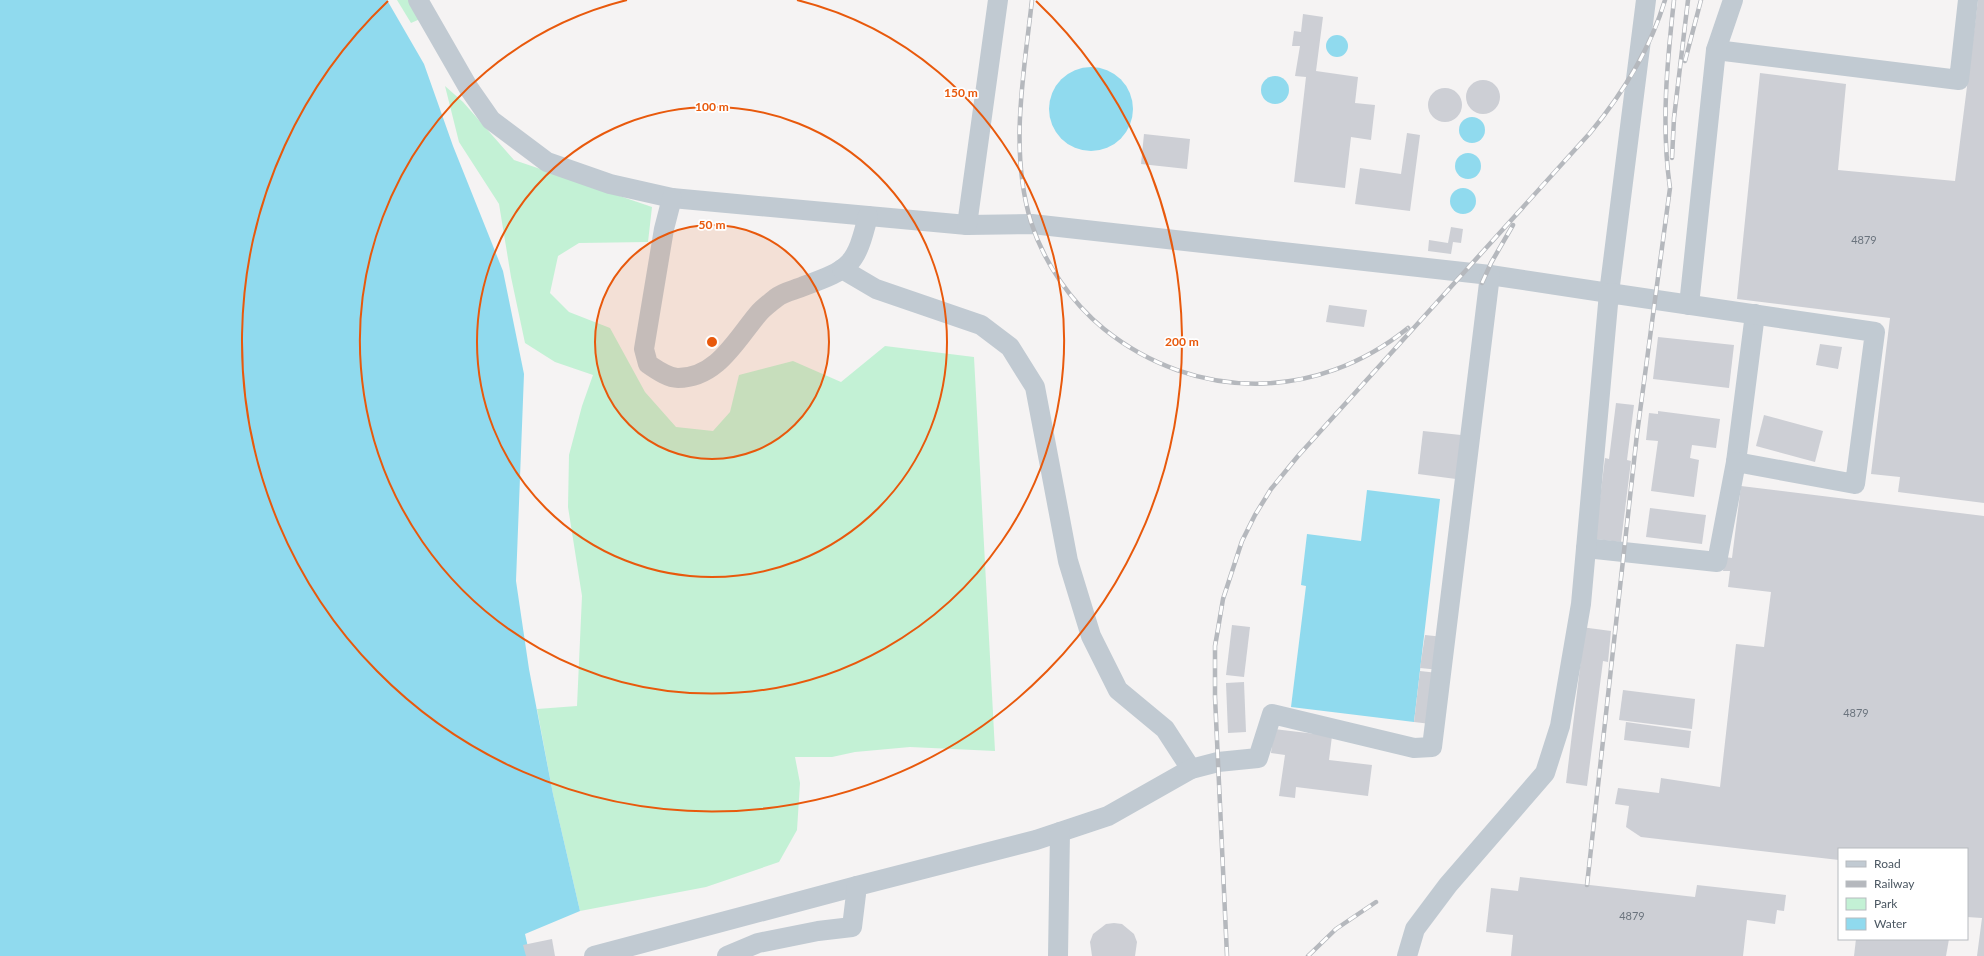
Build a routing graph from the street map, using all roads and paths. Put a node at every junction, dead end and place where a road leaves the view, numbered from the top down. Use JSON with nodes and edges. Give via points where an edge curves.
{"nodes":[{"id":1,"x":418,"y":0,"type":"edge"},
{"id":2,"x":998,"y":0,"type":"edge"},
{"id":3,"x":1646,"y":0,"type":"edge"},
{"id":4,"x":1733,"y":0,"type":"edge"},
{"id":5,"x":1968,"y":0,"type":"edge"},
{"id":6,"x":1716,"y":50,"type":"junction"},
{"id":7,"x":672,"y":198,"type":"junction"},
{"id":8,"x":868,"y":216,"type":"junction"},
{"id":9,"x":966,"y":225,"type":"junction"},
{"id":10,"x":842,"y":269,"type":"junction"},
{"id":11,"x":1490,"y":275,"type":"junction"},
{"id":12,"x":1610,"y":293,"type":"junction"},
{"id":13,"x":1689,"y":305,"type":"junction"},
{"id":14,"x":1755,"y":314,"type":"junction"},
{"id":15,"x":1736,"y":462,"type":"junction"},
{"id":16,"x":1586,"y":548,"type":"junction"},
{"id":17,"x":1191,"y":769,"type":"junction"},
{"id":18,"x":1060,"y":832,"type":"junction"},
{"id":19,"x":857,"y":886,"type":"junction"},
{"id":20,"x":630,"y":951,"type":"edge"},
{"id":21,"x":594,"y":956,"type":"edge"},
{"id":22,"x":727,"y":956,"type":"edge"},
{"id":23,"x":1058,"y":956,"type":"edge"},
{"id":24,"x":1407,"y":956,"type":"edge"}],
"edges":[{"from":1,"to":7,"type":"lane","via":[[491,120],[547,162],[610,184]]},
{"from":2,"to":9,"type":"lane"},
{"from":3,"to":12,"type":"lane"},
{"from":4,"to":6,"type":"lane"},
{"from":5,"to":6,"type":"lane","via":[[1959,80]]},
{"from":6,"to":13,"type":"lane"},
{"from":7,"to":8,"type":"lane"},
{"from":7,"to":10,"type":"lane","via":[[664,229],[644,349],[648,364],[663,374],[677,378],[701,375],[722,358],[759,313],[778,296],[831,276]]},
{"from":8,"to":9,"type":"lane"},
{"from":8,"to":10,"type":"lane","via":[[861,244],[852,262]]},
{"from":9,"to":11,"type":"lane","via":[[1032,224]]},
{"from":10,"to":17,"type":"lane","via":[[876,289],[981,326],[1010,347],[1035,387],[1068,561],[1091,636],[1118,690],[1165,729]]},
{"from":11,"to":12,"type":"lane"},
{"from":11,"to":17,"type":"lane","via":[[1432,747],[1414,748],[1272,714],[1258,758],[1218,762]]},
{"from":12,"to":13,"type":"lane"},
{"from":12,"to":16,"type":"lane"},
{"from":13,"to":14,"type":"lane"},
{"from":14,"to":15,"type":"lane"},
{"from":14,"to":15,"type":"lane","via":[[1875,332],[1855,484]]},
{"from":15,"to":16,"type":"lane","via":[[1717,562]]},
{"from":16,"to":24,"type":"lane","via":[[1581,604],[1560,726],[1545,773],[1448,885],[1415,929]]},
{"from":17,"to":18,"type":"lane","via":[[1108,816]]},
{"from":18,"to":19,"type":"lane"},
{"from":18,"to":23,"type":"lane"},
{"from":19,"to":20,"type":"lane"},
{"from":19,"to":22,"type":"lane","via":[[852,927],[758,943]]},
{"from":20,"to":21,"type":"lane"}]}
